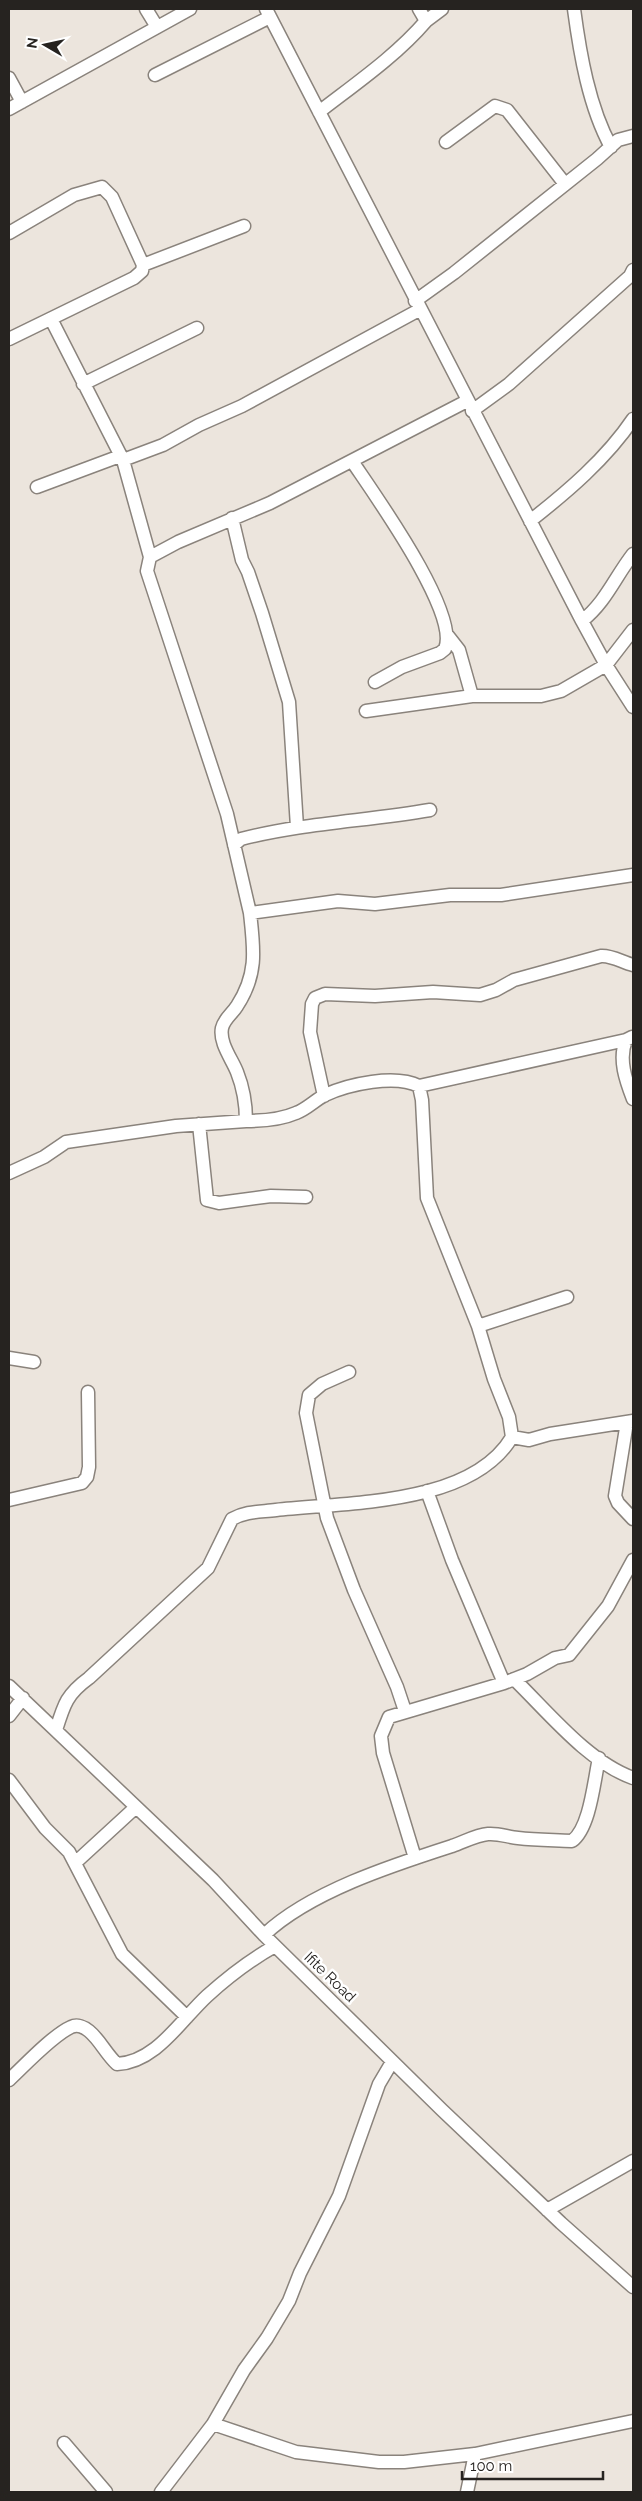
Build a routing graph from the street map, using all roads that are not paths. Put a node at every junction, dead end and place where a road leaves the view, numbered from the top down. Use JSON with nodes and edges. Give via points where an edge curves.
{"nodes":[{"id":1,"x":146,"y":9,"type":"edge"},
{"id":2,"x":190,"y":9,"type":"edge"},
{"id":3,"x":419,"y":9,"type":"edge"},
{"id":4,"x":442,"y":9,"type":"edge"},
{"id":5,"x":574,"y":9,"type":"edge"},
{"id":6,"x":268,"y":13,"type":"edge"},
{"id":7,"x":426,"y":21,"type":"junction"},
{"id":8,"x":157,"y":27,"type":"junction"},
{"id":9,"x":155,"y":76,"type":"dead end"},
{"id":10,"x":9,"y":78,"type":"edge"},
{"id":11,"x":22,"y":102,"type":"junction"},
{"id":12,"x":9,"y":109,"type":"edge"},
{"id":13,"x":319,"y":112,"type":"junction"},
{"id":14,"x":633,"y":136,"type":"edge"},
{"id":15,"x":446,"y":142,"type":"dead end"},
{"id":16,"x":611,"y":147,"type":"junction"},
{"id":17,"x":565,"y":184,"type":"junction"},
{"id":18,"x":244,"y":226,"type":"dead end"},
{"id":19,"x":9,"y":233,"type":"edge"},
{"id":20,"x":144,"y":265,"type":"junction"},
{"id":21,"x":632,"y":274,"type":"edge"},
{"id":22,"x":417,"y":306,"type":"junction"},
{"id":23,"x":51,"y":320,"type":"junction"},
{"id":24,"x":197,"y":328,"type":"dead end"},
{"id":25,"x":10,"y":336,"type":"edge"},
{"id":26,"x":83,"y":384,"type":"junction"},
{"id":27,"x":469,"y":406,"type":"junction"},
{"id":28,"x":633,"y":420,"type":"edge"},
{"id":29,"x":121,"y":458,"type":"junction"},
{"id":30,"x":352,"y":461,"type":"junction"},
{"id":31,"x":37,"y":487,"type":"dead end"},
{"id":32,"x":232,"y":518,"type":"junction"},
{"id":33,"x":530,"y":521,"type":"junction"},
{"id":34,"x":633,"y":554,"type":"edge"},
{"id":35,"x":150,"y":557,"type":"junction"},
{"id":36,"x":582,"y":621,"type":"junction"},
{"id":37,"x":448,"y":636,"type":"junction"},
{"id":38,"x":631,"y":636,"type":"edge"},
{"id":39,"x":606,"y":666,"type":"junction"},
{"id":40,"x":375,"y":682,"type":"dead end"},
{"id":41,"x":472,"y":696,"type":"junction"},
{"id":42,"x":633,"y":707,"type":"edge"},
{"id":43,"x":366,"y":711,"type":"dead end"},
{"id":44,"x":430,"y":810,"type":"dead end"},
{"id":45,"x":297,"y":827,"type":"junction"},
{"id":46,"x":234,"y":844,"type":"junction"},
{"id":47,"x":633,"y":875,"type":"edge"},
{"id":48,"x":250,"y":913,"type":"junction"},
{"id":49,"x":633,"y":965,"type":"edge"},
{"id":50,"x":630,"y":1038,"type":"edge"},
{"id":51,"x":419,"y":1086,"type":"junction"},
{"id":52,"x":324,"y":1096,"type":"junction"},
{"id":53,"x":633,"y":1099,"type":"edge"},
{"id":54,"x":246,"y":1121,"type":"junction"},
{"id":55,"x":199,"y":1124,"type":"junction"},
{"id":56,"x":9,"y":1172,"type":"edge"},
{"id":57,"x":306,"y":1197,"type":"dead end"},
{"id":58,"x":567,"y":1297,"type":"dead end"},
{"id":59,"x":478,"y":1326,"type":"junction"},
{"id":60,"x":9,"y":1358,"type":"edge"},
{"id":61,"x":34,"y":1362,"type":"dead end"},
{"id":62,"x":349,"y":1372,"type":"dead end"},
{"id":63,"x":88,"y":1392,"type":"dead end"},
{"id":64,"x":630,"y":1422,"type":"edge"},
{"id":65,"x":512,"y":1437,"type":"junction"},
{"id":66,"x":427,"y":1491,"type":"junction"},
{"id":67,"x":9,"y":1500,"type":"edge"},
{"id":68,"x":324,"y":1506,"type":"junction"},
{"id":69,"x":633,"y":1519,"type":"edge"},
{"id":70,"x":633,"y":1560,"type":"edge"},
{"id":71,"x":509,"y":1681,"type":"junction"},
{"id":72,"x":9,"y":1686,"type":"edge"},
{"id":73,"x":23,"y":1698,"type":"junction"},
{"id":74,"x":405,"y":1711,"type":"junction"},
{"id":75,"x":9,"y":1716,"type":"edge"},
{"id":76,"x":56,"y":1730,"type":"junction"},
{"id":77,"x":599,"y":1758,"type":"junction"},
{"id":78,"x":633,"y":1778,"type":"edge"},
{"id":79,"x":9,"y":1780,"type":"edge"},
{"id":80,"x":136,"y":1807,"type":"junction"},
{"id":81,"x":415,"y":1858,"type":"junction"},
{"id":82,"x":75,"y":1863,"type":"junction"},
{"id":83,"x":264,"y":1935,"type":"junction"},
{"id":84,"x":275,"y":1946,"type":"junction"},
{"id":85,"x":187,"y":2017,"type":"junction"},
{"id":86,"x":392,"y":2062,"type":"junction"},
{"id":87,"x":9,"y":2080,"type":"edge"},
{"id":88,"x":633,"y":2160,"type":"edge"},
{"id":89,"x":547,"y":2210,"type":"junction"},
{"id":90,"x":633,"y":2287,"type":"edge"},
{"id":91,"x":633,"y":2421,"type":"edge"},
{"id":92,"x":213,"y":2424,"type":"junction"},
{"id":93,"x":64,"y":2443,"type":"dead end"},
{"id":94,"x":475,"y":2454,"type":"junction"},
{"id":95,"x":106,"y":2492,"type":"edge"},
{"id":96,"x":161,"y":2492,"type":"edge"},
{"id":97,"x":467,"y":2492,"type":"edge"}],
"edges":[{"from":1,"to":8,"type":"street"},
{"from":2,"to":8,"type":"street"},
{"from":3,"to":7,"type":"street"},
{"from":4,"to":7,"type":"street"},
{"from":5,"to":16,"type":"street","via":[[591,93],[602,132]]},
{"from":6,"to":9,"type":"street"},
{"from":6,"to":13,"type":"street"},
{"from":7,"to":13,"type":"street","via":[[368,74]]},
{"from":8,"to":11,"type":"street"},
{"from":10,"to":11,"type":"street"},
{"from":11,"to":12,"type":"street"},
{"from":13,"to":22,"type":"street"},
{"from":14,"to":16,"type":"street","via":[[618,140]]},
{"from":15,"to":17,"type":"street","via":[[494,106],[500,107],[507,110]]},
{"from":16,"to":17,"type":"street"},
{"from":17,"to":22,"type":"street"},
{"from":18,"to":20,"type":"street"},
{"from":19,"to":20,"type":"street","via":[[74,195],[102,187],[112,197]]},
{"from":20,"to":23,"type":"street","via":[[134,278]]},
{"from":21,"to":27,"type":"street","via":[[509,384]]},
{"from":22,"to":27,"type":"street"},
{"from":22,"to":29,"type":"street","via":[[242,406],[163,445]]},
{"from":23,"to":25,"type":"street"},
{"from":23,"to":26,"type":"street"},
{"from":24,"to":26,"type":"street"},
{"from":26,"to":29,"type":"street"},
{"from":27,"to":30,"type":"street"},
{"from":27,"to":33,"type":"street"},
{"from":28,"to":33,"type":"street","via":[[594,465]]},
{"from":29,"to":31,"type":"street"},
{"from":29,"to":35,"type":"street"},
{"from":30,"to":32,"type":"street"},
{"from":30,"to":37,"type":"street","via":[[423,571]]},
{"from":32,"to":35,"type":"street"},
{"from":32,"to":45,"type":"street","via":[[242,560],[289,702]]},
{"from":33,"to":36,"type":"street"},
{"from":34,"to":36,"type":"street","via":[[609,594]]},
{"from":35,"to":46,"type":"street","via":[[147,571],[193,704]]},
{"from":36,"to":39,"type":"street"},
{"from":37,"to":40,"type":"street","via":[[446,649],[440,653],[402,667]]},
{"from":37,"to":41,"type":"street","via":[[459,650]]},
{"from":38,"to":39,"type":"street"},
{"from":39,"to":41,"type":"street","via":[[561,692],[541,696]]},
{"from":39,"to":42,"type":"street"},
{"from":41,"to":43,"type":"street"},
{"from":44,"to":45,"type":"street"},
{"from":45,"to":46,"type":"street","via":[[241,839]]},
{"from":46,"to":48,"type":"street"},
{"from":47,"to":48,"type":"street","via":[[501,895],[450,895],[375,904],[338,901]]},
{"from":48,"to":54,"type":"street","via":[[254,964],[237,1006],[222,1029],[224,1043],[237,1072]]},
{"from":49,"to":52,"type":"street","via":[[608,955],[600,956],[514,980],[480,995],[433,992],[375,996],[325,994],[315,998],[310,1032]]},
{"from":50,"to":51,"type":"street"},
{"from":50,"to":53,"type":"street","via":[[623,1048],[622,1062]]},
{"from":51,"to":52,"type":"street","via":[[410,1081],[384,1081]]},
{"from":51,"to":59,"type":"street","via":[[427,1198]]},
{"from":52,"to":54,"type":"street","via":[[294,1114],[266,1121]]},
{"from":54,"to":55,"type":"street"},
{"from":55,"to":56,"type":"street","via":[[66,1142],[44,1157]]},
{"from":55,"to":57,"type":"street","via":[[207,1200],[219,1203],[272,1196]]},
{"from":58,"to":59,"type":"street"},
{"from":59,"to":65,"type":"street","via":[[509,1417]]},
{"from":60,"to":61,"type":"street"},
{"from":62,"to":68,"type":"street","via":[[322,1384],[309,1395],[306,1405]]},
{"from":63,"to":67,"type":"street","via":[[87,1477],[82,1483]]},
{"from":64,"to":65,"type":"street","via":[[530,1440]]},
{"from":64,"to":69,"type":"street","via":[[616,1496],[618,1503]]},
{"from":65,"to":66,"type":"street","via":[[500,1452],[472,1474],[454,1484]]},
{"from":66,"to":68,"type":"street","via":[[352,1505]]},
{"from":66,"to":71,"type":"street","via":[[458,1576]]},
{"from":68,"to":74,"type":"street","via":[[354,1590],[385,1656]]},
{"from":68,"to":76,"type":"street","via":[[254,1512],[232,1520],[208,1568],[73,1690]]},
{"from":70,"to":71,"type":"street","via":[[608,1606],[574,1651]]},
{"from":71,"to":74,"type":"street"},
{"from":71,"to":77,"type":"street"},
{"from":72,"to":73,"type":"street","name":"Ifite Road"},
{"from":73,"to":75,"type":"street"},
{"from":73,"to":76,"type":"street","name":"Ifite Road"},
{"from":74,"to":81,"type":"street","via":[[389,1717],[381,1744]]},
{"from":76,"to":80,"type":"street","name":"Ifite Road"},
{"from":77,"to":78,"type":"street","via":[[621,1774]]},
{"from":77,"to":81,"type":"street","via":[[586,1820],[579,1836],[572,1841],[491,1834]]},
{"from":79,"to":82,"type":"street"},
{"from":80,"to":82,"type":"street"},
{"from":80,"to":83,"type":"street","name":"Ifite Road","via":[[213,1880]]},
{"from":81,"to":83,"type":"street","via":[[318,1897],[280,1920]]},
{"from":82,"to":85,"type":"street","via":[[122,1954]]},
{"from":83,"to":84,"type":"street","name":"Ifite Road"},
{"from":84,"to":85,"type":"street","via":[[234,1973]]},
{"from":84,"to":86,"type":"street","name":"Ifite Road"},
{"from":85,"to":87,"type":"street","via":[[153,2051],[130,2063],[117,2064],[89,2031],[77,2025],[71,2027]]},
{"from":86,"to":89,"type":"street","name":"Ifite Road"},
{"from":86,"to":92,"type":"street","via":[[379,2084],[339,2196],[289,2301]]},
{"from":88,"to":89,"type":"street"},
{"from":89,"to":90,"type":"street","name":"Ifite Road"},
{"from":91,"to":94,"type":"street"},
{"from":92,"to":94,"type":"street","via":[[296,2452],[396,2462]]},
{"from":92,"to":96,"type":"street"},
{"from":93,"to":95,"type":"street"},
{"from":94,"to":97,"type":"street"}]}
